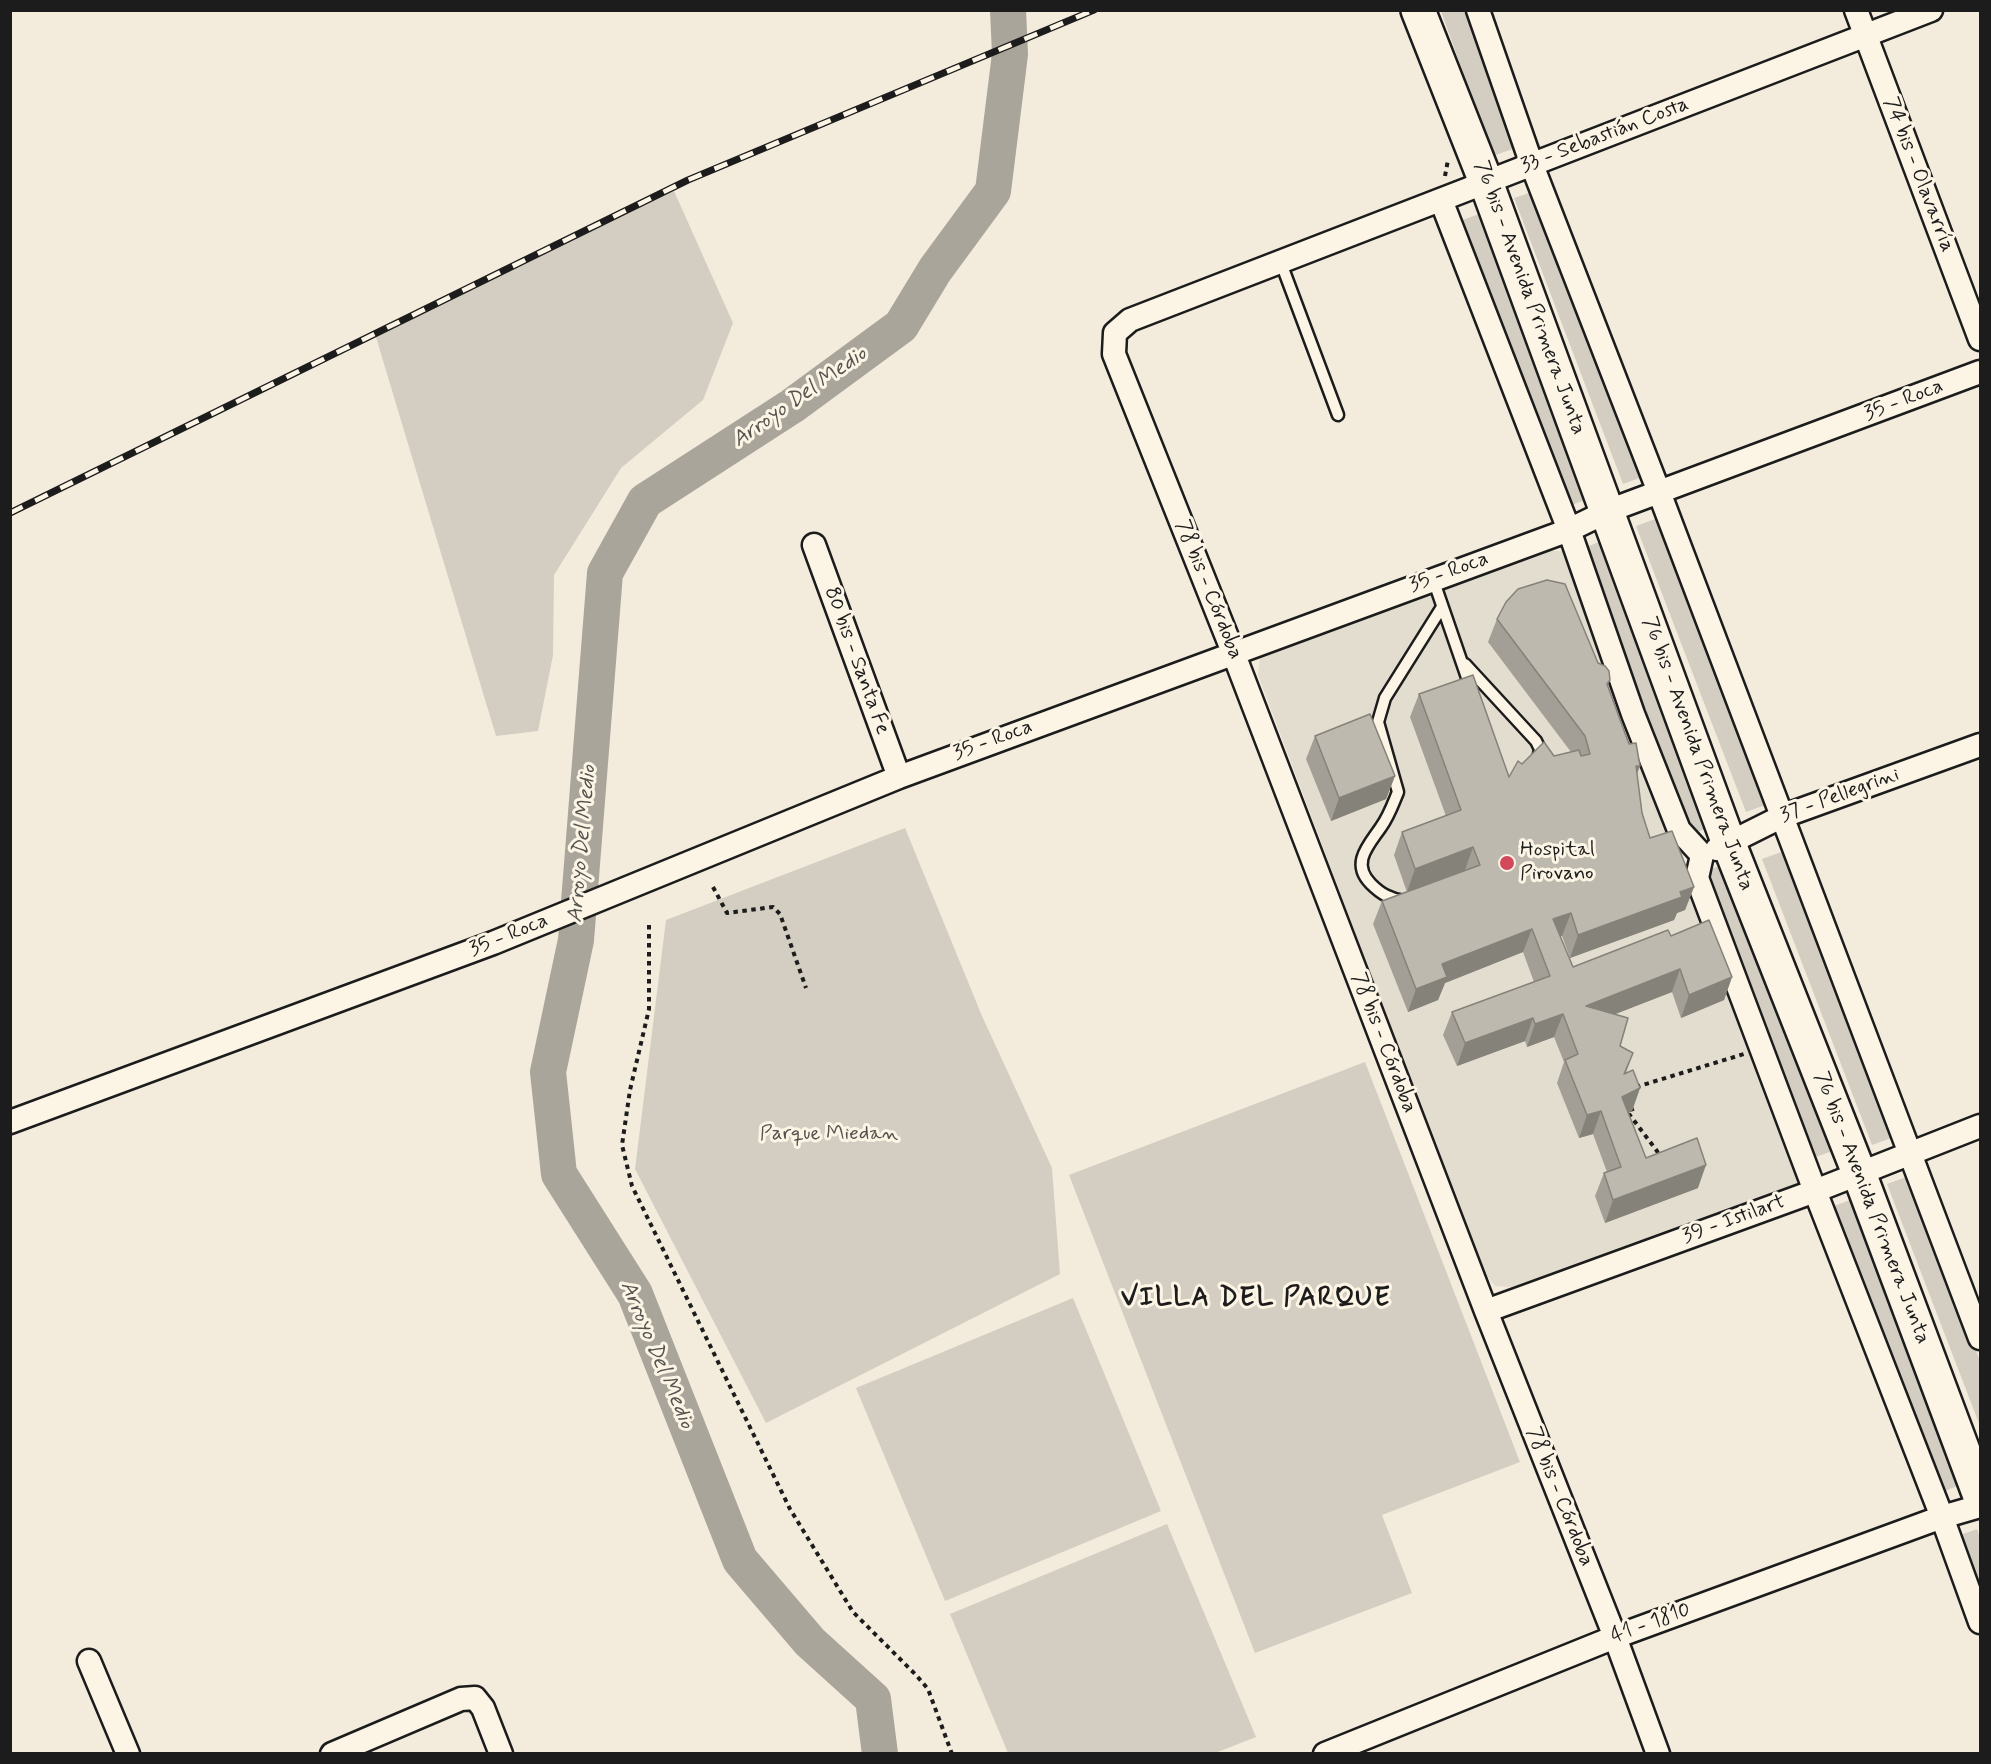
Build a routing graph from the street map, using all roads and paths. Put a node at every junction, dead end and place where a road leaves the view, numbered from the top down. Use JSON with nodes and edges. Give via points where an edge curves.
{"nodes":[{"id":1,"x":1418,"y":10,"type":"edge"},
{"id":2,"x":1478,"y":10,"type":"edge"},
{"id":3,"x":1856,"y":10,"type":"edge"},
{"id":4,"x":1931,"y":10,"type":"edge"},
{"id":5,"x":1865,"y":35,"type":"junction"},
{"id":6,"x":1532,"y":165,"type":"junction"},
{"id":7,"x":1486,"y":182,"type":"junction"},
{"id":8,"x":1441,"y":200,"type":"junction"},
{"id":9,"x":1281,"y":263,"type":"junction"},
{"id":10,"x":1115,"y":333,"type":"joint"},
{"id":11,"x":1980,"y":339,"type":"edge"},
{"id":12,"x":1980,"y":372,"type":"edge"},
{"id":13,"x":1338,"y":416,"type":"dead end"},
{"id":14,"x":1659,"y":492,"type":"junction"},
{"id":15,"x":1608,"y":511,"type":"junction"},
{"id":16,"x":1569,"y":530,"type":"junction"},
{"id":17,"x":814,"y":546,"type":"dead end"},
{"id":18,"x":1433,"y":579,"type":"junction"},
{"id":19,"x":1443,"y":607,"type":"junction"},
{"id":20,"x":1233,"y":652,"type":"junction"},
{"id":21,"x":1461,"y":660,"type":"junction"},
{"id":22,"x":1477,"y":705,"type":"edge"},
{"id":23,"x":1980,"y":745,"type":"edge"},
{"id":24,"x":1535,"y":765,"type":"edge"},
{"id":25,"x":899,"y":777,"type":"junction"},
{"id":26,"x":1781,"y":817,"type":"junction"},
{"id":27,"x":1715,"y":850,"type":"junction"},
{"id":28,"x":713,"y":887,"type":"dead end"},
{"id":29,"x":1418,"y":897,"type":"edge"},
{"id":30,"x":649,"y":925,"type":"dead end"},
{"id":31,"x":806,"y":988,"type":"dead end"},
{"id":32,"x":1761,"y":1049,"type":"junction"},
{"id":33,"x":1628,"y":1086,"type":"edge"},
{"id":34,"x":1629,"y":1102,"type":"edge"},
{"id":35,"x":10,"y":1122,"type":"edge"},
{"id":36,"x":1980,"y":1126,"type":"edge"},
{"id":37,"x":1911,"y":1152,"type":"junction"},
{"id":38,"x":1661,"y":1161,"type":"edge"},
{"id":39,"x":1859,"y":1173,"type":"junction"},
{"id":40,"x":1815,"y":1191,"type":"junction"},
{"id":41,"x":1485,"y":1311,"type":"junction"},
{"id":42,"x":1980,"y":1338,"type":"edge"},
{"id":43,"x":1980,"y":1496,"type":"edge"},
{"id":44,"x":1980,"y":1506,"type":"edge"},
{"id":45,"x":1942,"y":1517,"type":"junction"},
{"id":46,"x":1980,"y":1622,"type":"edge"},
{"id":47,"x":1615,"y":1637,"type":"junction"},
{"id":48,"x":89,"y":1661,"type":"dead end"},
{"id":49,"x":128,"y":1754,"type":"edge"},
{"id":50,"x":332,"y":1754,"type":"edge"},
{"id":51,"x":501,"y":1754,"type":"edge"},
{"id":52,"x":952,"y":1754,"type":"edge"},
{"id":53,"x":1325,"y":1754,"type":"edge"},
{"id":54,"x":1658,"y":1754,"type":"edge"}],
"edges":[{"from":1,"to":7,"type":"highway","name":"76 bis - Avenida Primera Junta"},
{"from":2,"to":6,"type":"street"},
{"from":3,"to":5,"type":"street","name":"74 bis - Olavarría"},
{"from":4,"to":5,"type":"street","name":"33 - Sebastián Costa"},
{"from":5,"to":6,"type":"street","name":"33 - Sebastián Costa"},
{"from":5,"to":11,"type":"street","name":"74 bis - Olavarría"},
{"from":6,"to":7,"type":"street","name":"33 - Sebastián Costa"},
{"from":6,"to":14,"type":"street"},
{"from":7,"to":8,"type":"street","name":"33 - Sebastián Costa"},
{"from":7,"to":15,"type":"highway","name":"76 bis - Avenida Primera Junta"},
{"from":8,"to":9,"type":"street","name":"33 - Sebastián Costa"},
{"from":8,"to":16,"type":"street","name":"76 bis - Avenida Primera Junta"},
{"from":9,"to":10,"type":"street","name":"33 - Sebastián Costa","via":[[1130,320]]},
{"from":9,"to":13,"type":"lane"},
{"from":10,"to":20,"type":"street","name":"78 bis - Córdoba","via":[[1114,354]]},
{"from":12,"to":14,"type":"street","name":"35 - Roca"},
{"from":14,"to":15,"type":"street","name":"35 - Roca"},
{"from":14,"to":26,"type":"street"},
{"from":15,"to":16,"type":"street","name":"35 - Roca"},
{"from":15,"to":27,"type":"highway","name":"76 bis - Avenida Primera Junta"},
{"from":16,"to":18,"type":"street","name":"35 - Roca"},
{"from":16,"to":27,"type":"street","name":"76 bis - Avenida Primera Junta","via":[[1633,714],[1679,830]]},
{"from":17,"to":25,"type":"street","name":"80 bis - Santa Fe"},
{"from":18,"to":19,"type":"lane"},
{"from":18,"to":20,"type":"street","name":"35 - Roca"},
{"from":19,"to":21,"type":"lane"},
{"from":19,"to":29,"type":"lane","via":[[1385,698],[1378,722],[1398,792],[1361,862],[1367,880],[1379,892],[1407,901]]},
{"from":20,"to":25,"type":"street","name":"35 - Roca"},
{"from":20,"to":41,"type":"street","name":"78 bis - Córdoba"},
{"from":21,"to":22,"type":"lane"},
{"from":21,"to":24,"type":"lane","via":[[1536,741],[1540,749]]},
{"from":23,"to":26,"type":"street","name":"37 - Pellegrini"},
{"from":25,"to":35,"type":"street","name":"35 - Roca","via":[[492,943]]},
{"from":26,"to":27,"type":"street","name":"37 - Pellegrini"},
{"from":26,"to":37,"type":"street"},
{"from":27,"to":32,"type":"street","name":"76 bis - Avenida Primera Junta","via":[[1697,878]]},
{"from":27,"to":39,"type":"highway","name":"76 bis - Avenida Primera Junta"},
{"from":28,"to":31,"type":"path","via":[[727,913],[773,907],[780,914]]},
{"from":30,"to":52,"type":"path","via":[[649,1009],[622,1145],[632,1186],[790,1509],[853,1612],[928,1689]]},
{"from":32,"to":33,"type":"path","via":[[1635,1088]]},
{"from":32,"to":40,"type":"street","name":"76 bis - Avenida Primera Junta"},
{"from":34,"to":38,"type":"path","via":[[1633,1112],[1629,1114]]},
{"from":36,"to":37,"type":"street","name":"39 - Istilart"},
{"from":37,"to":39,"type":"street","name":"39 - Istilart"},
{"from":37,"to":42,"type":"street"},
{"from":39,"to":40,"type":"street","name":"39 - Istilart"},
{"from":39,"to":43,"type":"highway","name":"76 bis - Avenida Primera Junta"},
{"from":40,"to":41,"type":"street","name":"39 - Istilart"},
{"from":40,"to":45,"type":"street","name":"76 bis - Avenida Primera Junta"},
{"from":41,"to":47,"type":"street","name":"78 bis - Córdoba"},
{"from":44,"to":45,"type":"street","name":"41 - 1810"},
{"from":45,"to":46,"type":"street","name":"76 bis - Avenida Primera Junta"},
{"from":45,"to":47,"type":"street","name":"41 - 1810"},
{"from":47,"to":53,"type":"street","name":"41 - 1810"},
{"from":47,"to":54,"type":"street","name":"78 bis - Córdoba"},
{"from":48,"to":49,"type":"street"},
{"from":50,"to":51,"type":"street","via":[[461,1699],[475,1698],[483,1708]]}]}
